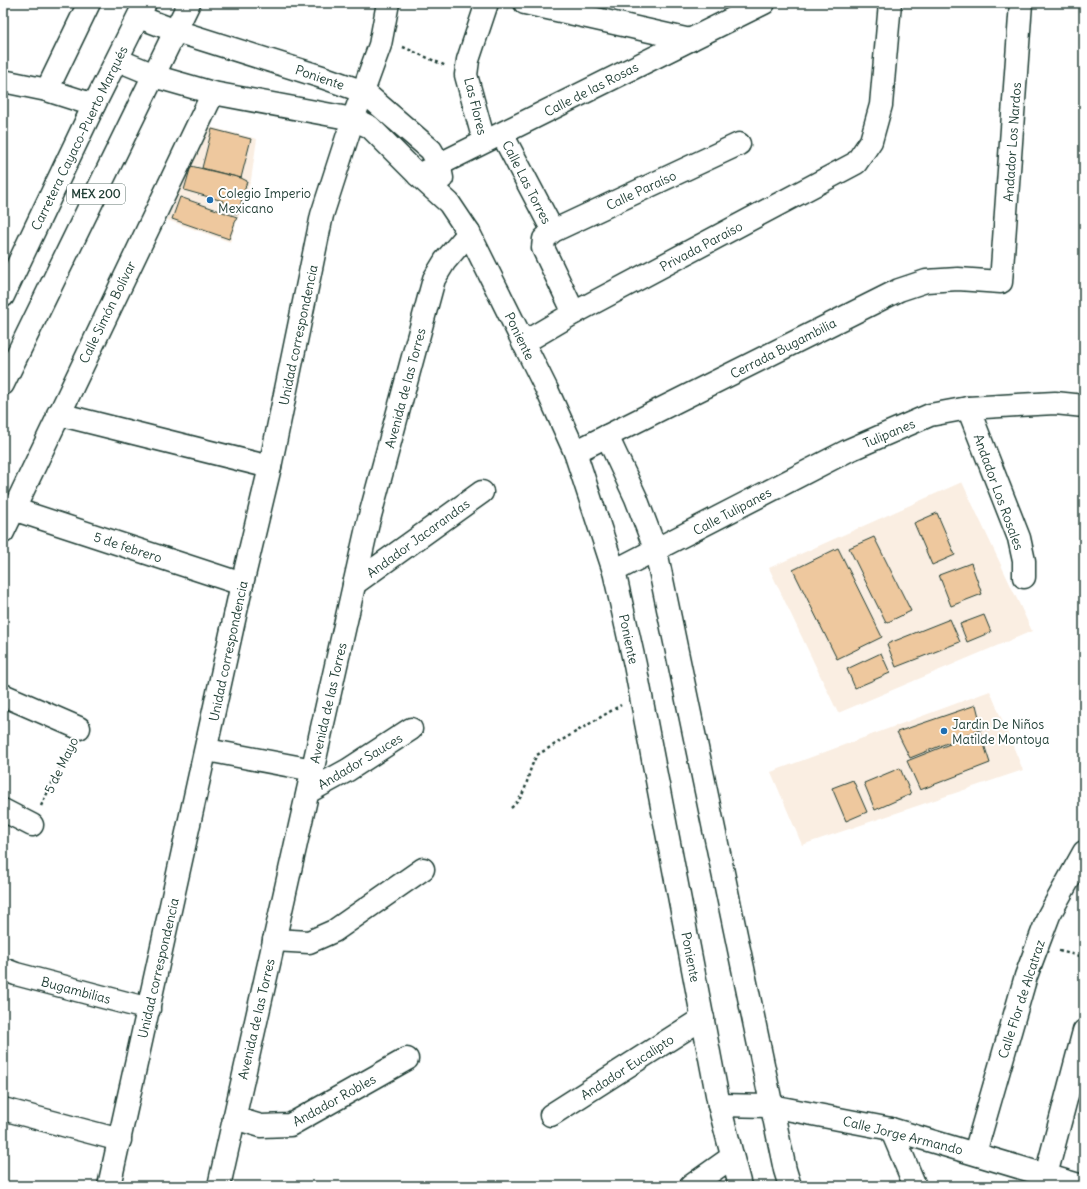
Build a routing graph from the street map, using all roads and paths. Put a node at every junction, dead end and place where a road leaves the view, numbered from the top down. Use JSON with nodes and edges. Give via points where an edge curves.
{"nodes":[{"id":1,"x":89,"y":3,"type":"edge"},
{"id":2,"x":189,"y":3,"type":"edge"},
{"id":3,"x":388,"y":3,"type":"edge"},
{"id":4,"x":487,"y":3,"type":"edge"},
{"id":5,"x":525,"y":3,"type":"edge"},
{"id":6,"x":764,"y":3,"type":"edge"},
{"id":7,"x":890,"y":3,"type":"edge"},
{"id":8,"x":1021,"y":3,"type":"edge"},
{"id":9,"x":142,"y":10,"type":"edge"},
{"id":10,"x":176,"y":31,"type":"junction"},
{"id":11,"x":690,"y":40,"type":"junction"},
{"id":12,"x":380,"y":45,"type":"junction"},
{"id":13,"x":118,"y":60,"type":"junction"},
{"id":14,"x":154,"y":74,"type":"junction"},
{"id":15,"x":466,"y":75,"type":"junction"},
{"id":16,"x":3,"y":81,"type":"edge"},
{"id":17,"x":47,"y":90,"type":"junction"},
{"id":18,"x":364,"y":92,"type":"junction"},
{"id":19,"x":214,"y":93,"type":"junction"},
{"id":20,"x":94,"y":105,"type":"junction"},
{"id":21,"x":353,"y":119,"type":"junction"},
{"id":22,"x":493,"y":138,"type":"junction"},
{"id":23,"x":739,"y":144,"type":"dead end"},
{"id":24,"x":438,"y":164,"type":"junction"},
{"id":25,"x":418,"y":176,"type":"junction"},
{"id":26,"x":449,"y":203,"type":"junction"},
{"id":27,"x":470,"y":233,"type":"junction"},
{"id":28,"x":548,"y":235,"type":"junction"},
{"id":29,"x":1001,"y":282,"type":"joint"},
{"id":30,"x":3,"y":295,"type":"edge"},
{"id":31,"x":574,"y":313,"type":"junction"},
{"id":32,"x":523,"y":343,"type":"junction"},
{"id":33,"x":3,"y":384,"type":"edge"},
{"id":34,"x":1084,"y":406,"type":"edge"},
{"id":35,"x":968,"y":408,"type":"junction"},
{"id":36,"x":58,"y":414,"type":"junction"},
{"id":37,"x":607,"y":436,"type":"junction"},
{"id":38,"x":849,"y":450,"type":"joint"},
{"id":39,"x":575,"y":452,"type":"junction"},
{"id":40,"x":270,"y":467,"type":"junction"},
{"id":41,"x":482,"y":492,"type":"dead end"},
{"id":42,"x":13,"y":509,"type":"junction"},
{"id":43,"x":3,"y":532,"type":"edge"},
{"id":44,"x":656,"y":551,"type":"junction"},
{"id":45,"x":614,"y":571,"type":"junction"},
{"id":46,"x":1024,"y":577,"type":"dead end"},
{"id":47,"x":242,"y":584,"type":"junction"},
{"id":48,"x":354,"y":584,"type":"junction"},
{"id":49,"x":641,"y":694,"type":"junction"},
{"id":50,"x":3,"y":695,"type":"edge"},
{"id":51,"x":79,"y":728,"type":"joint"},
{"id":52,"x":411,"y":729,"type":"dead end"},
{"id":53,"x":207,"y":750,"type":"junction"},
{"id":54,"x":313,"y":770,"type":"junction"},
{"id":55,"x":308,"y":792,"type":"junction"},
{"id":56,"x":511,"y":808,"type":"dead end"},
{"id":57,"x":3,"y":810,"type":"edge"},
{"id":58,"x":32,"y":825,"type":"joint"},
{"id":59,"x":1084,"y":852,"type":"edge"},
{"id":60,"x":423,"y":869,"type":"dead end"},
{"id":61,"x":274,"y":940,"type":"junction"},
{"id":62,"x":3,"y":969,"type":"edge"},
{"id":63,"x":149,"y":1009,"type":"junction"},
{"id":64,"x":703,"y":1018,"type":"junction"},
{"id":65,"x":1084,"y":1031,"type":"edge"},
{"id":66,"x":407,"y":1059,"type":"dead end"},
{"id":67,"x":719,"y":1105,"type":"junction"},
{"id":68,"x":771,"y":1106,"type":"junction"},
{"id":69,"x":3,"y":1109,"type":"edge"},
{"id":70,"x":551,"y":1115,"type":"dead end"},
{"id":71,"x":234,"y":1118,"type":"junction"},
{"id":72,"x":891,"y":1129,"type":"junction"},
{"id":73,"x":120,"y":1140,"type":"junction"},
{"id":74,"x":975,"y":1153,"type":"junction"},
{"id":75,"x":732,"y":1158,"type":"junction"},
{"id":76,"x":1046,"y":1175,"type":"junction"},
{"id":77,"x":109,"y":1186,"type":"edge"},
{"id":78,"x":219,"y":1186,"type":"edge"},
{"id":79,"x":691,"y":1186,"type":"edge"},
{"id":80,"x":740,"y":1186,"type":"edge"},
{"id":81,"x":790,"y":1186,"type":"edge"},
{"id":82,"x":915,"y":1186,"type":"edge"},
{"id":83,"x":1082,"y":1186,"type":"edge"}],
"edges":[{"from":1,"to":17,"type":"street"},
{"from":2,"to":10,"type":"street","number":"MEX 200"},
{"from":3,"to":12,"type":"street"},
{"from":4,"to":15,"type":"street","name":"Las Flores","via":[[468,60]]},
{"from":5,"to":11,"type":"street"},
{"from":6,"to":11,"type":"street","name":"Calle de las Rosas"},
{"from":7,"to":31,"type":"street","name":"Privada Paraíso","via":[[881,105],[871,141],[856,163]]},
{"from":8,"to":29,"type":"street","name":"Andador Los Nardos"},
{"from":9,"to":10,"type":"street","name":"Poniente"},
{"from":9,"to":13,"type":"street","name":"Carretera Cayaco-Puerto Marqués","number":"MEX 200"},
{"from":10,"to":14,"type":"street","number":"MEX 200"},
{"from":10,"to":18,"type":"street","name":"Poniente"},
{"from":11,"to":22,"type":"street","name":"Calle de las Rosas"},
{"from":12,"to":15,"type":"path","via":[[403,48]]},
{"from":12,"to":18,"type":"street"},
{"from":13,"to":14,"type":"street","name":"Poniente"},
{"from":13,"to":20,"type":"street","name":"Carretera Cayaco-Puerto Marqués","number":"MEX 200"},
{"from":14,"to":19,"type":"street","name":"Poniente"},
{"from":14,"to":33,"type":"street","number":"MEX 200"},
{"from":15,"to":22,"type":"street","name":"Las Flores"},
{"from":16,"to":17,"type":"street"},
{"from":17,"to":20,"type":"street"},
{"from":18,"to":21,"type":"street"},
{"from":18,"to":24,"type":"street","name":"Poniente","via":[[431,150]]},
{"from":19,"to":21,"type":"street","name":"Poniente"},
{"from":19,"to":36,"type":"street","name":"Calle Simón Bolívar"},
{"from":20,"to":30,"type":"street","name":"Carretera Cayaco-Puerto Marqués","number":"MEX 200"},
{"from":21,"to":25,"type":"street","name":"Poniente","via":[[370,127]]},
{"from":21,"to":40,"type":"street","name":"Unidad correspondencia","via":[[322,215]]},
{"from":22,"to":24,"type":"street","name":"Calle de las Rosas"},
{"from":22,"to":28,"type":"street","name":"Calle Las Torres"},
{"from":23,"to":28,"type":"street","name":"Calle Paraíso"},
{"from":24,"to":25,"type":"street","name":"Calle de las Rosas"},
{"from":24,"to":26,"type":"street","name":"Poniente"},
{"from":25,"to":26,"type":"street","name":"Poniente"},
{"from":26,"to":27,"type":"street","name":"Poniente"},
{"from":27,"to":32,"type":"street","name":"Poniente"},
{"from":27,"to":48,"type":"street","name":"Avenida de las Torres","via":[[445,261],[434,279]]},
{"from":28,"to":31,"type":"street","name":"Calle Las Torres","via":[[543,248]]},
{"from":29,"to":37,"type":"street","name":"Cerrada Bugambilia","via":[[950,279],[926,281],[899,290]]},
{"from":31,"to":32,"type":"street","name":"Privada Paraíso"},
{"from":32,"to":39,"type":"street","name":"Poniente"},
{"from":34,"to":35,"type":"street","via":[[1055,403]]},
{"from":35,"to":38,"type":"street","name":"Tulipanes","via":[[930,415]]},
{"from":35,"to":46,"type":"street","name":"Andador Los Rosales","via":[[1019,538],[1024,561]]},
{"from":36,"to":40,"type":"street"},
{"from":36,"to":42,"type":"street","name":"Calle Simón Bolívar"},
{"from":37,"to":39,"type":"street","name":"Cerrada Bugambilia"},
{"from":37,"to":44,"type":"street","via":[[636,498]]},
{"from":38,"to":44,"type":"street","name":"Calle Tulipanes"},
{"from":39,"to":45,"type":"street","name":"Poniente"},
{"from":40,"to":47,"type":"street","name":"Unidad correspondencia"},
{"from":41,"to":48,"type":"street","name":"Andador Jacarandas"},
{"from":42,"to":43,"type":"street","name":"Calle Simón Bolívar"},
{"from":42,"to":47,"type":"street","name":"5 de febrero"},
{"from":44,"to":45,"type":"street","name":"Calle Tulipanes"},
{"from":44,"to":68,"type":"street"},
{"from":45,"to":49,"type":"street","name":"Poniente"},
{"from":47,"to":53,"type":"street","name":"Unidad correspondencia"},
{"from":48,"to":54,"type":"street","name":"Avenida de las Torres"},
{"from":49,"to":56,"type":"path","via":[[537,755],[529,768],[521,799]]},
{"from":49,"to":64,"type":"street","name":"Poniente"},
{"from":50,"to":51,"type":"street","name":"5 de Mayo"},
{"from":51,"to":58,"type":"path","name":"5 de Mayo"},
{"from":52,"to":55,"type":"street","name":"Andador Sauces","via":[[348,770]]},
{"from":53,"to":54,"type":"street"},
{"from":53,"to":63,"type":"street","name":"Unidad correspondencia"},
{"from":54,"to":55,"type":"street","name":"Avenida de las Torres"},
{"from":55,"to":61,"type":"street","name":"Avenida de las Torres"},
{"from":57,"to":58,"type":"street"},
{"from":59,"to":74,"type":"street","name":"Calle Flor de Alcatraz","via":[[1049,915],[1038,944],[1024,983]]},
{"from":60,"to":61,"type":"street","via":[[334,931],[309,942]]},
{"from":61,"to":71,"type":"street","name":"Avenida de las Torres"},
{"from":62,"to":63,"type":"street","name":"Bugambilias"},
{"from":63,"to":73,"type":"street","name":"Unidad correspondencia"},
{"from":64,"to":67,"type":"street","name":"Poniente"},
{"from":64,"to":70,"type":"street","name":"Andador Eucalipto"},
{"from":65,"to":76,"type":"street"},
{"from":66,"to":71,"type":"street","name":"Andador Robles","via":[[290,1125],[261,1126]]},
{"from":67,"to":68,"type":"street","name":"Calle Jorge Armando"},
{"from":67,"to":75,"type":"street","name":"Poniente"},
{"from":68,"to":72,"type":"street","name":"Calle Jorge Armando"},
{"from":68,"to":81,"type":"street"},
{"from":69,"to":73,"type":"street"},
{"from":71,"to":78,"type":"street","name":"Avenida de las Torres"},
{"from":72,"to":74,"type":"street","name":"Calle Jorge Armando"},
{"from":72,"to":82,"type":"street"},
{"from":73,"to":77,"type":"street","name":"Unidad correspondencia"},
{"from":74,"to":76,"type":"street","name":"Calle Jorge Armando"},
{"from":75,"to":79,"type":"street"},
{"from":75,"to":80,"type":"street","name":"Poniente"},
{"from":76,"to":83,"type":"street","name":"Calle Jorge Armando"}]}
